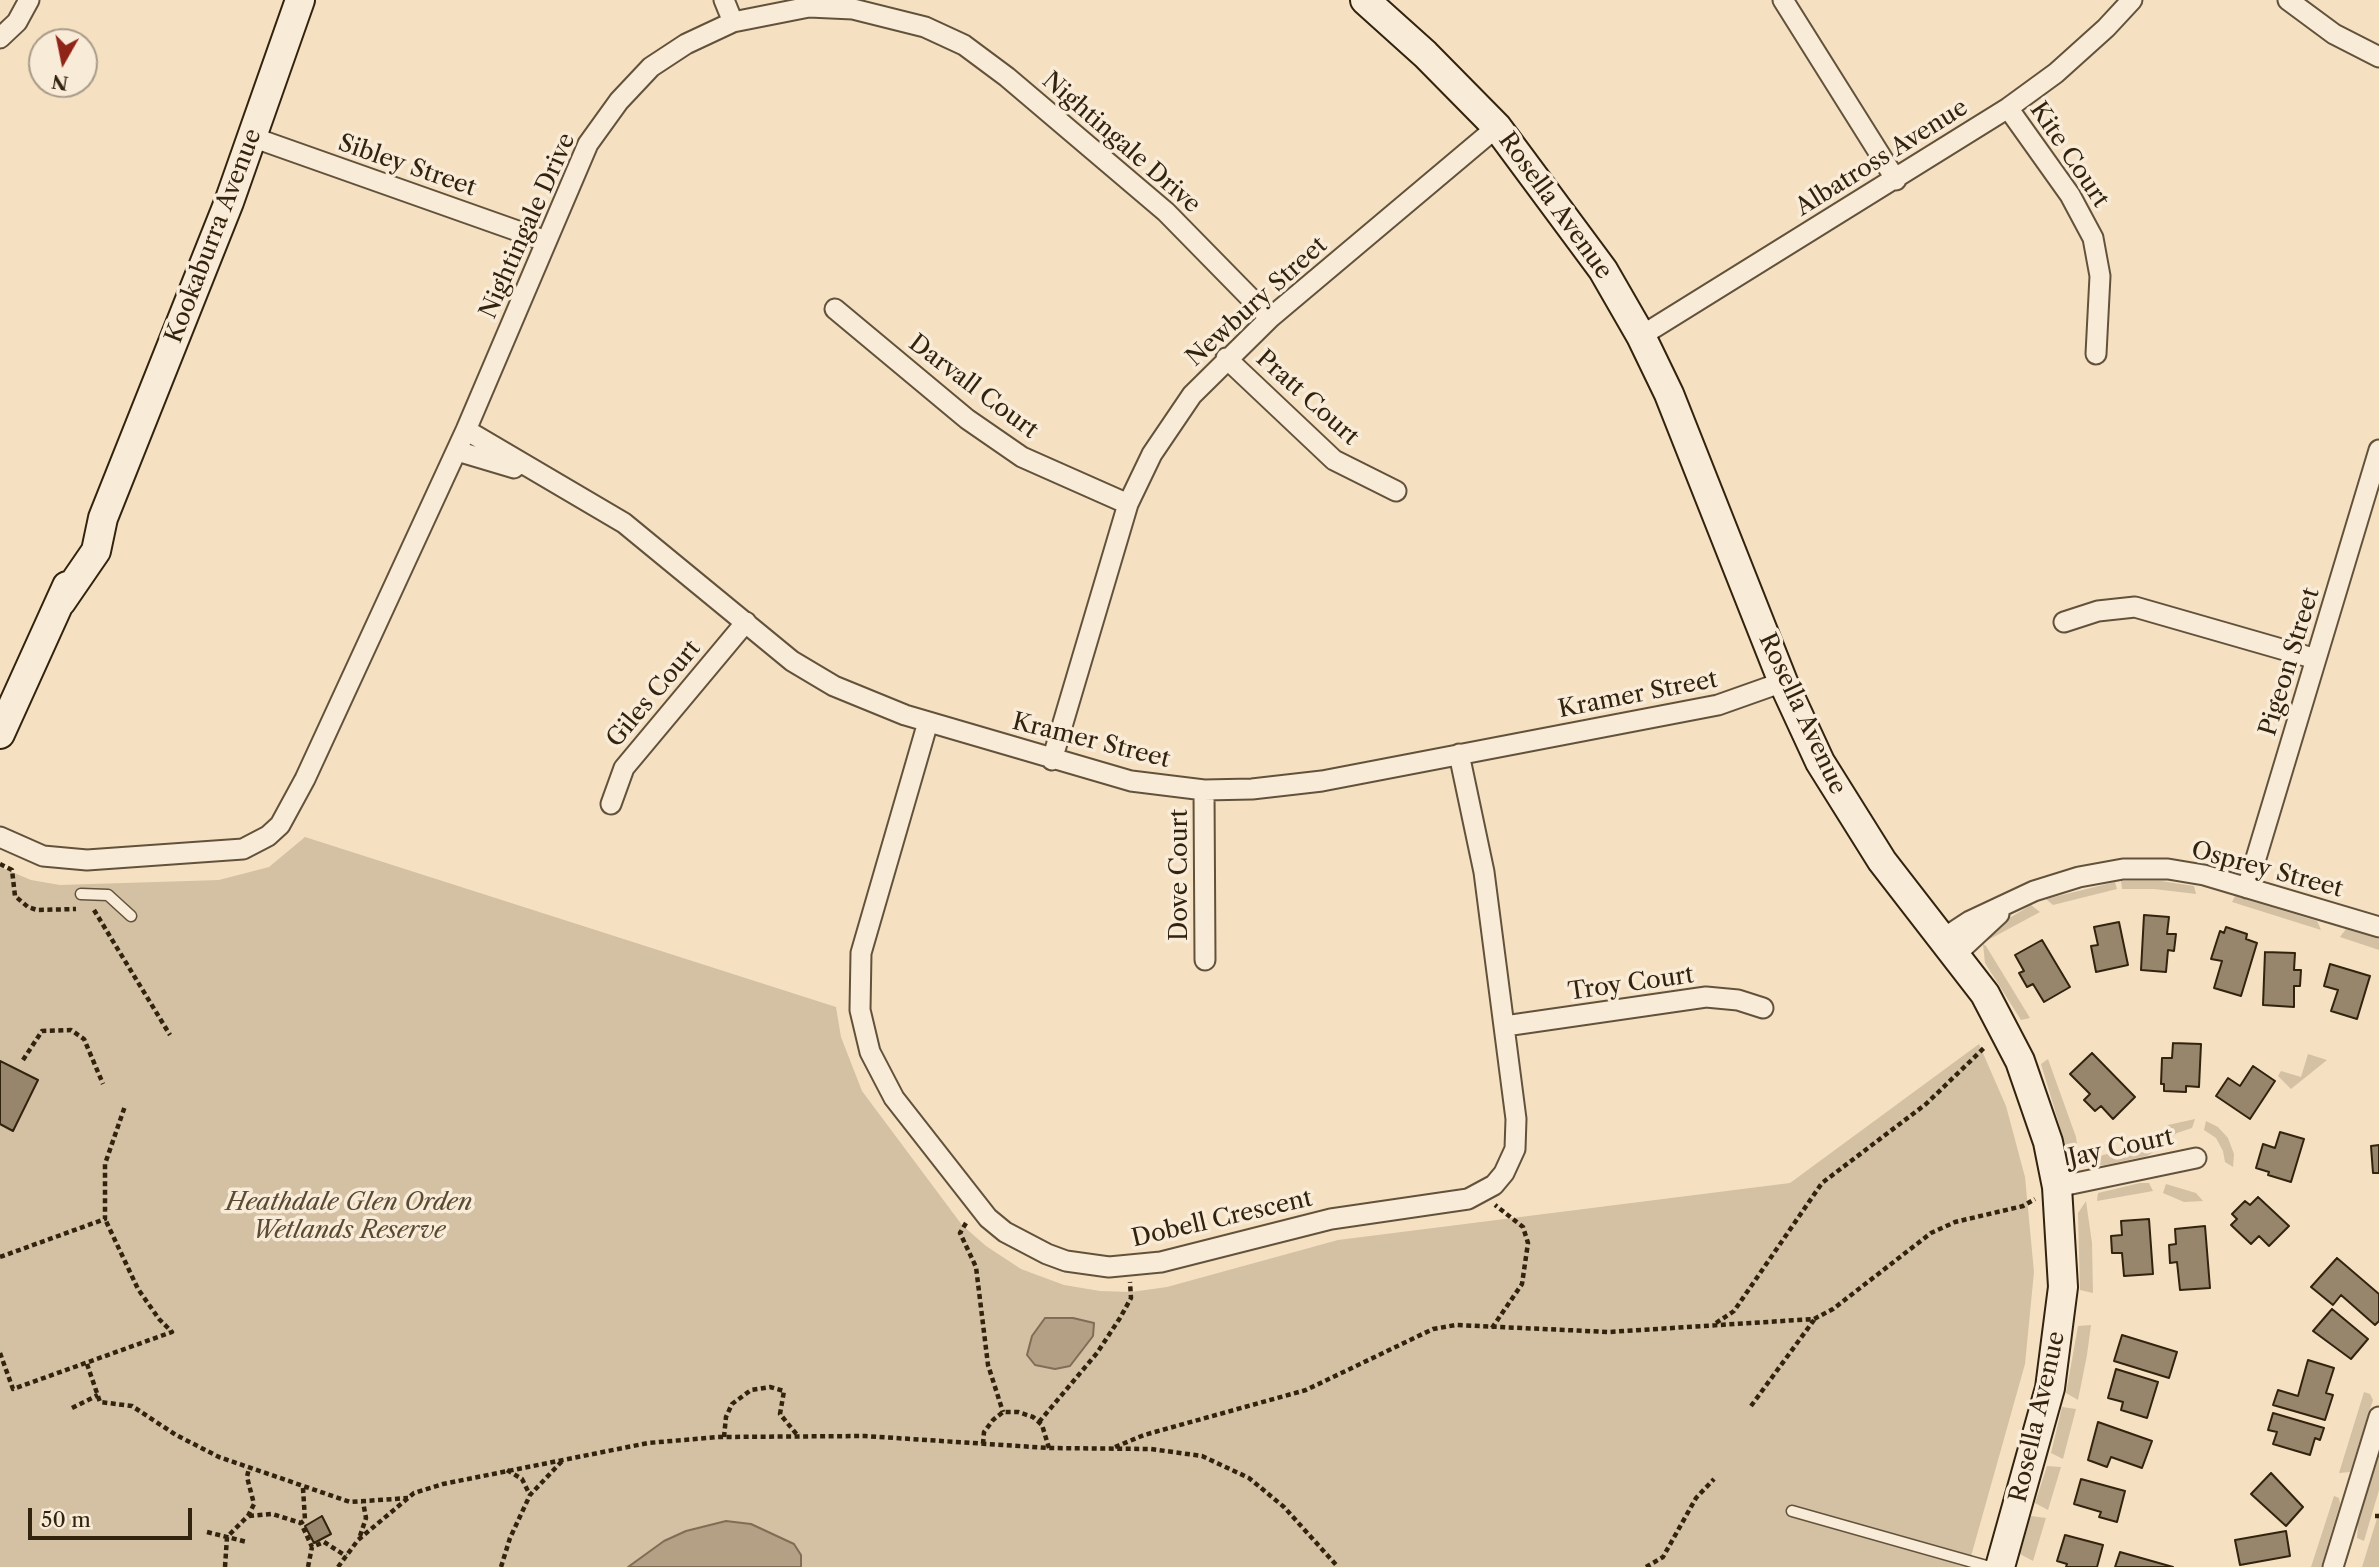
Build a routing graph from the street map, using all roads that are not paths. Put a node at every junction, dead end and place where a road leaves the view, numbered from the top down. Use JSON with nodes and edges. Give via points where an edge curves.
{"nodes":[{"id":1,"x":29,"y":0,"type":"edge"},
{"id":2,"x":300,"y":0,"type":"edge"},
{"id":3,"x":724,"y":0,"type":"edge"},
{"id":4,"x":1365,"y":0,"type":"edge"},
{"id":5,"x":1783,"y":0,"type":"edge"},
{"id":6,"x":2132,"y":0,"type":"edge"},
{"id":7,"x":2288,"y":0,"type":"edge"},
{"id":8,"x":733,"y":22,"type":"junction"},
{"id":9,"x":0,"y":38,"type":"edge"},
{"id":10,"x":2379,"y":57,"type":"edge"},
{"id":11,"x":2008,"y":108,"type":"junction"},
{"id":12,"x":1497,"y":127,"type":"junction"},
{"id":13,"x":252,"y":137,"type":"junction"},
{"id":14,"x":1896,"y":180,"type":"junction"},
{"id":15,"x":546,"y":241,"type":"junction"},
{"id":16,"x":835,"y":309,"type":"dead end"},
{"id":17,"x":1270,"y":318,"type":"junction"},
{"id":18,"x":1641,"y":336,"type":"junction"},
{"id":19,"x":2096,"y":354,"type":"dead end"},
{"id":20,"x":1226,"y":358,"type":"junction"},
{"id":21,"x":466,"y":430,"type":"junction"},
{"id":22,"x":2379,"y":450,"type":"edge"},
{"id":23,"x":457,"y":451,"type":"junction"},
{"id":24,"x":538,"y":476,"type":"junction"},
{"id":25,"x":1396,"y":491,"type":"dead end"},
{"id":26,"x":1128,"y":505,"type":"junction"},
{"id":27,"x":746,"y":622,"type":"junction"},
{"id":28,"x":2064,"y":622,"type":"dead end"},
{"id":29,"x":2316,"y":659,"type":"junction"},
{"id":30,"x":1783,"y":682,"type":"junction"},
{"id":31,"x":9,"y":690,"type":"edge"},
{"id":32,"x":928,"y":722,"type":"junction"},
{"id":33,"x":0,"y":734,"type":"edge"},
{"id":34,"x":1460,"y":754,"type":"junction"},
{"id":35,"x":1052,"y":760,"type":"junction"},
{"id":36,"x":1204,"y":790,"type":"junction"},
{"id":37,"x":611,"y":804,"type":"dead end"},
{"id":38,"x":0,"y":837,"type":"edge"},
{"id":39,"x":2247,"y":888,"type":"junction"},
{"id":40,"x":81,"y":894,"type":"dead end"},
{"id":41,"x":131,"y":916,"type":"dead end"},
{"id":42,"x":2379,"y":927,"type":"edge"},
{"id":43,"x":1950,"y":946,"type":"junction"},
{"id":44,"x":1205,"y":960,"type":"dead end"},
{"id":45,"x":1763,"y":1008,"type":"dead end"},
{"id":46,"x":1505,"y":1026,"type":"junction"},
{"id":47,"x":2196,"y":1158,"type":"dead end"},
{"id":48,"x":2057,"y":1187,"type":"junction"},
{"id":49,"x":2379,"y":1417,"type":"edge"},
{"id":50,"x":1792,"y":1511,"type":"dead end"},
{"id":51,"x":1990,"y":1567,"type":"edge"},
{"id":52,"x":2000,"y":1567,"type":"edge"},
{"id":53,"x":2333,"y":1567,"type":"edge"}],
"edges":[{"from":1,"to":9,"type":"street","via":[[17,22]]},
{"from":2,"to":13,"type":"street","name":"Kookaburra Avenue"},
{"from":3,"to":8,"type":"street"},
{"from":4,"to":12,"type":"street","name":"Rosella Avenue"},
{"from":5,"to":14,"type":"street"},
{"from":6,"to":11,"type":"street","name":"Albatross Avenue","via":[[2056,73]]},
{"from":7,"to":10,"type":"street","via":[[2334,34]]},
{"from":8,"to":15,"type":"street","name":"Nightingale Drive","via":[[651,67],[619,101],[588,144]]},
{"from":8,"to":17,"type":"street","name":"Nightingale Drive","via":[[809,7],[853,9],[925,27],[964,45],[1166,212]]},
{"from":11,"to":14,"type":"street","name":"Albatross Avenue"},
{"from":11,"to":19,"type":"street","name":"Kite Court","via":[[2070,195],[2093,237],[2100,276]]},
{"from":12,"to":17,"type":"street","name":"Newbury Street"},
{"from":12,"to":18,"type":"street","name":"Rosella Avenue","via":[[1574,227]]},
{"from":13,"to":15,"type":"street","name":"Sibley Street"},
{"from":13,"to":31,"type":"street","name":"Kookaburra Avenue","via":[[103,517],[96,551]]},
{"from":14,"to":18,"type":"street","name":"Albatross Avenue"},
{"from":15,"to":21,"type":"street","name":"Nightingale Drive"},
{"from":16,"to":26,"type":"street","name":"Darvall Court","via":[[967,419],[1022,457]]},
{"from":17,"to":20,"type":"street","name":"Newbury Street"},
{"from":18,"to":30,"type":"street","name":"Rosella Avenue","via":[[1693,450]]},
{"from":20,"to":25,"type":"street","name":"Pratt Court","via":[[1334,460]]},
{"from":20,"to":26,"type":"street","name":"Newbury Street","via":[[1192,395],[1152,454]]},
{"from":21,"to":23,"type":"street","name":"Nightingale Drive"},
{"from":21,"to":24,"type":"street","name":"Kramer Street"},
{"from":22,"to":29,"type":"street","name":"Pigeon Street"},
{"from":23,"to":24,"type":"street","name":"Kramer Street"},
{"from":23,"to":38,"type":"street","name":"Nightingale Drive","via":[[305,779],[268,836],[230,851],[70,860],[32,853]]},
{"from":24,"to":27,"type":"street","name":"Kramer Street","via":[[624,523]]},
{"from":26,"to":35,"type":"street","name":"Newbury Street"},
{"from":27,"to":32,"type":"street","name":"Kramer Street","via":[[792,660],[834,686]]},
{"from":27,"to":37,"type":"street","name":"Giles Court","via":[[625,768]]},
{"from":28,"to":29,"type":"street","via":[[2098,611],[2135,607]]},
{"from":29,"to":39,"type":"street","name":"Pigeon Street"},
{"from":30,"to":34,"type":"street","name":"Kramer Street","via":[[1718,705]]},
{"from":30,"to":43,"type":"street","name":"Rosella Avenue","via":[[1820,762],[1854,820]]},
{"from":31,"to":33,"type":"street","name":"Kookaburra Avenue"},
{"from":32,"to":35,"type":"street","name":"Kramer Street"},
{"from":32,"to":46,"type":"street","name":"Dobell Crescent","via":[[865,934],[859,971],[860,1010],[870,1052],[894,1098],[977,1208],[1005,1232],[1047,1254],[1088,1265],[1130,1267],[1310,1223],[1453,1203],[1480,1194],[1504,1173],[1515,1149]]},
{"from":34,"to":36,"type":"street","name":"Kramer Street","via":[[1300,785]]},
{"from":34,"to":46,"type":"street","name":"Dobell Crescent"},
{"from":35,"to":36,"type":"street","name":"Kramer Street","via":[[1131,781]]},
{"from":36,"to":44,"type":"street","name":"Dove Court"},
{"from":39,"to":42,"type":"street","name":"Osprey Street"},
{"from":39,"to":43,"type":"street","name":"Osprey Street","via":[[2190,872],[2123,869],[2079,877],[1970,921]]},
{"from":40,"to":41,"type":"lane","via":[[108,895]]},
{"from":43,"to":48,"type":"street","name":"Rosella Avenue","via":[[2006,1029],[2033,1094]]},
{"from":45,"to":46,"type":"street","name":"Troy Court","via":[[1706,997]]},
{"from":47,"to":48,"type":"street","name":"Jay Court"},
{"from":48,"to":52,"type":"street","name":"Rosella Avenue","via":[[2063,1247],[2059,1342]]},
{"from":49,"to":53,"type":"street"},
{"from":50,"to":51,"type":"lane"}]}
